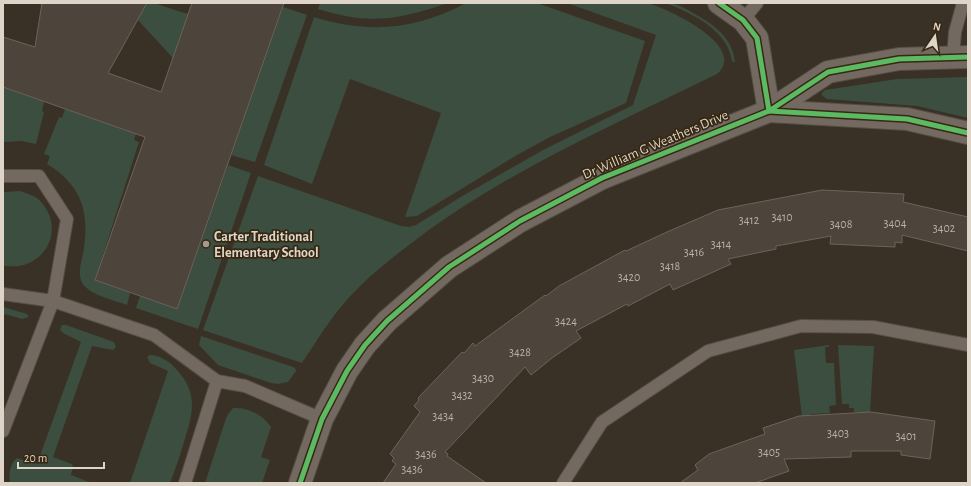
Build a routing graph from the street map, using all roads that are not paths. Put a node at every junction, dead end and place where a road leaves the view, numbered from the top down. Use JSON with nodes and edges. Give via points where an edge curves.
{"nodes":[{"id":1,"x":719,"y":3,"type":"edge"},
{"id":2,"x":756,"y":3,"type":"edge"},
{"id":3,"x":963,"y":3,"type":"edge"},
{"id":4,"x":743,"y":20,"type":"junction"},
{"id":5,"x":960,"y":57,"type":"edge"},
{"id":6,"x":769,"y":111,"type":"junction"},
{"id":7,"x":968,"y":133,"type":"edge"},
{"id":8,"x":3,"y":176,"type":"edge"},
{"id":9,"x":3,"y":294,"type":"edge"},
{"id":10,"x":53,"y":301,"type":"junction"},
{"id":11,"x":968,"y":345,"type":"edge"},
{"id":12,"x":217,"y":381,"type":"junction"},
{"id":13,"x":322,"y":419,"type":"junction"},
{"id":14,"x":3,"y":431,"type":"edge"},
{"id":15,"x":185,"y":483,"type":"edge"},
{"id":16,"x":300,"y":483,"type":"edge"},
{"id":17,"x":563,"y":483,"type":"edge"}],
"edges":[{"from":1,"to":4,"type":"street"},
{"from":2,"to":4,"type":"lane"},
{"from":3,"to":5,"type":"lane","via":[[955,32]]},
{"from":4,"to":6,"type":"street","via":[[757,38]]},
{"from":5,"to":6,"type":"street","name":"Dr William G Weathers Drive","via":[[899,59],[828,72]]},
{"from":6,"to":7,"type":"street","name":"Dr William G Weathers Drive","via":[[907,119]]},
{"from":6,"to":13,"type":"street","name":"Dr William G Weathers Drive","via":[[602,178],[520,221],[449,267],[387,321],[365,345],[347,371]]},
{"from":8,"to":10,"type":"lane","via":[[39,176],[67,219]]},
{"from":9,"to":10,"type":"lane"},
{"from":10,"to":12,"type":"lane","via":[[154,335]]},
{"from":10,"to":14,"type":"lane"},
{"from":11,"to":17,"type":"lane","via":[[874,327],[801,326],[708,351],[602,422]]},
{"from":12,"to":13,"type":"lane","via":[[245,386]]},
{"from":12,"to":15,"type":"lane"},
{"from":13,"to":16,"type":"street","name":"Dr William G Weathers Drive"}]}
